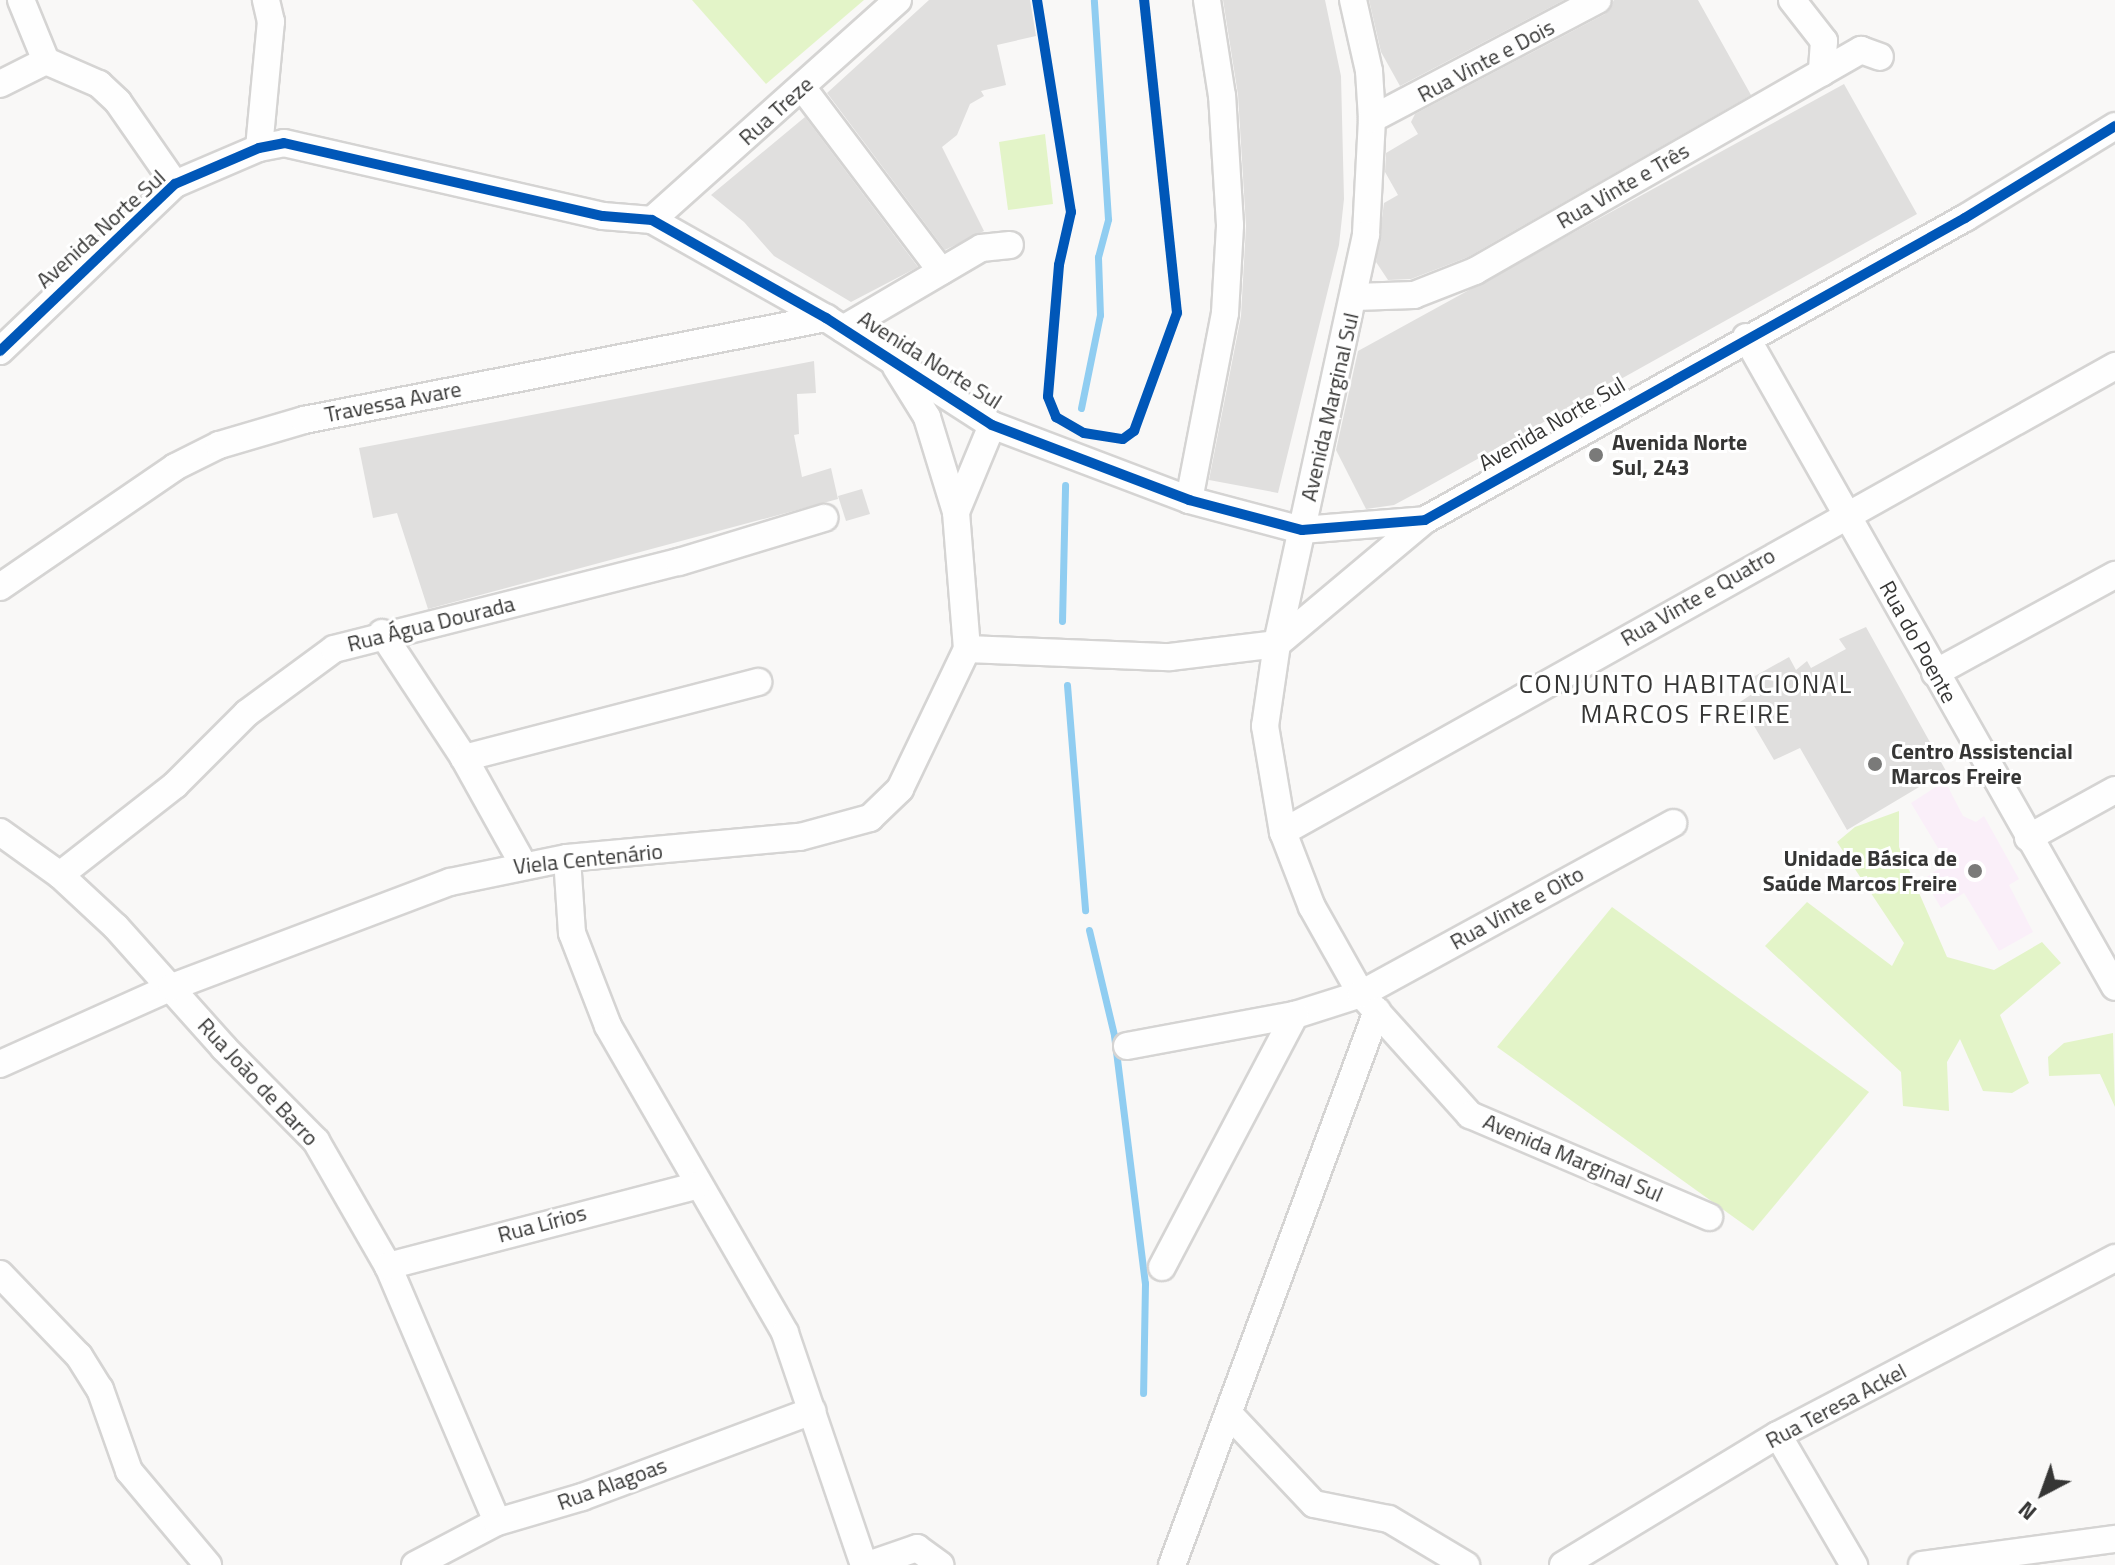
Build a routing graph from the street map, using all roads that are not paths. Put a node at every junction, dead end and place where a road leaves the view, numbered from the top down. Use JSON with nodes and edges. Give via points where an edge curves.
{"nodes":[{"id":1,"x":21,"y":0,"type":"edge"},
{"id":2,"x":266,"y":0,"type":"edge"},
{"id":3,"x":898,"y":0,"type":"edge"},
{"id":4,"x":1207,"y":0,"type":"edge"},
{"id":5,"x":1353,"y":0,"type":"edge"},
{"id":6,"x":1598,"y":0,"type":"edge"},
{"id":7,"x":1792,"y":0,"type":"edge"},
{"id":8,"x":1880,"y":57,"type":"dead end"},
{"id":9,"x":46,"y":61,"type":"junction"},
{"id":10,"x":1822,"y":73,"type":"junction"},
{"id":11,"x":0,"y":84,"type":"edge"},
{"id":12,"x":802,"y":87,"type":"junction"},
{"id":13,"x":1372,"y":119,"type":"junction"},
{"id":14,"x":2115,"y":126,"type":"edge"},
{"id":15,"x":259,"y":148,"type":"junction"},
{"id":16,"x":175,"y":184,"type":"junction"},
{"id":17,"x":652,"y":220,"type":"junction"},
{"id":18,"x":1010,"y":245,"type":"dead end"},
{"id":19,"x":941,"y":271,"type":"junction"},
{"id":20,"x":1355,"y":297,"type":"junction"},
{"id":21,"x":835,"y":323,"type":"junction"},
{"id":22,"x":1746,"y":337,"type":"junction"},
{"id":23,"x":0,"y":351,"type":"edge"},
{"id":24,"x":890,"y":359,"type":"junction"},
{"id":25,"x":2115,"y":366,"type":"edge"},
{"id":26,"x":992,"y":425,"type":"junction"},
{"id":27,"x":1189,"y":500,"type":"junction"},
{"id":28,"x":956,"y":512,"type":"junction"},
{"id":29,"x":1847,"y":512,"type":"junction"},
{"id":30,"x":824,"y":518,"type":"dead end"},
{"id":31,"x":1425,"y":520,"type":"junction"},
{"id":32,"x":1302,"y":530,"type":"junction"},
{"id":33,"x":2115,"y":575,"type":"edge"},
{"id":34,"x":0,"y":587,"type":"edge"},
{"id":35,"x":382,"y":633,"type":"junction"},
{"id":36,"x":1277,"y":644,"type":"junction"},
{"id":37,"x":967,"y":649,"type":"junction"},
{"id":38,"x":1935,"y":673,"type":"junction"},
{"id":39,"x":758,"y":682,"type":"dead end"},
{"id":40,"x":464,"y":758,"type":"junction"},
{"id":41,"x":2115,"y":790,"type":"edge"},
{"id":42,"x":1673,"y":823,"type":"dead end"},
{"id":43,"x":0,"y":832,"type":"edge"},
{"id":44,"x":1283,"y":832,"type":"junction"},
{"id":45,"x":2028,"y":838,"type":"junction"},
{"id":46,"x":567,"y":858,"type":"junction"},
{"id":47,"x":523,"y":864,"type":"junction"},
{"id":48,"x":60,"y":875,"type":"junction"},
{"id":49,"x":172,"y":987,"type":"junction"},
{"id":50,"x":2115,"y":987,"type":"edge"},
{"id":51,"x":1369,"y":1002,"type":"junction"},
{"id":52,"x":1295,"y":1015,"type":"junction"},
{"id":53,"x":1127,"y":1046,"type":"dead end"},
{"id":54,"x":0,"y":1064,"type":"edge"},
{"id":55,"x":696,"y":1186,"type":"junction"},
{"id":56,"x":1709,"y":1217,"type":"dead end"},
{"id":57,"x":2115,"y":1258,"type":"edge"},
{"id":58,"x":388,"y":1266,"type":"junction"},
{"id":59,"x":1162,"y":1267,"type":"dead end"},
{"id":60,"x":0,"y":1274,"type":"edge"},
{"id":61,"x":812,"y":1411,"type":"junction"},
{"id":62,"x":1230,"y":1415,"type":"junction"},
{"id":63,"x":1778,"y":1435,"type":"junction"},
{"id":64,"x":497,"y":1522,"type":"junction"},
{"id":65,"x":2115,"y":1539,"type":"edge"},
{"id":66,"x":208,"y":1565,"type":"edge"},
{"id":67,"x":415,"y":1565,"type":"edge"},
{"id":68,"x":866,"y":1565,"type":"edge"},
{"id":69,"x":940,"y":1565,"type":"edge"},
{"id":70,"x":1172,"y":1565,"type":"edge"},
{"id":71,"x":1466,"y":1565,"type":"edge"},
{"id":72,"x":1563,"y":1565,"type":"edge"},
{"id":73,"x":1854,"y":1565,"type":"edge"},
{"id":74,"x":1922,"y":1565,"type":"edge"}],
"edges":[{"from":1,"to":9,"type":"street"},
{"from":2,"to":15,"type":"street","via":[[271,22]]},
{"from":3,"to":12,"type":"street","name":"Rua Treze"},
{"from":4,"to":27,"type":"street","via":[[1222,96],[1230,225],[1225,313]]},
{"from":5,"to":13,"type":"street","name":"Avenida Marginal Sul","via":[[1369,71]]},
{"from":6,"to":13,"type":"street","name":"Rua Vinte e Dois"},
{"from":7,"to":10,"type":"street","via":[[1824,41]]},
{"from":8,"to":10,"type":"street","name":"Rua Vinte e Três","via":[[1861,50]]},
{"from":9,"to":11,"type":"street"},
{"from":9,"to":16,"type":"street","via":[[99,84],[118,102]]},
{"from":10,"to":20,"type":"street","name":"Rua Vinte e Três","via":[[1475,271],[1414,295]]},
{"from":12,"to":17,"type":"street","name":"Rua Treze"},
{"from":12,"to":19,"type":"street"},
{"from":13,"to":20,"type":"street","name":"Avenida Marginal Sul","via":[[1366,235]]},
{"from":14,"to":22,"type":"street","name":"Avenida Norte Sul","via":[[1965,218]]},
{"from":15,"to":16,"type":"street","name":"Avenida Norte Sul"},
{"from":15,"to":17,"type":"street","name":"Avenida Norte Sul","via":[[284,143],[603,216]]},
{"from":16,"to":23,"type":"street","name":"Avenida Norte Sul"},
{"from":17,"to":21,"type":"street","name":"Avenida Norte Sul"},
{"from":18,"to":19,"type":"street","name":"Travessa Avare","via":[[981,248]]},
{"from":19,"to":21,"type":"street","name":"Travessa Avare"},
{"from":20,"to":32,"type":"street","name":"Avenida Marginal Sul"},
{"from":21,"to":24,"type":"street","name":"Avenida Norte Sul"},
{"from":21,"to":34,"type":"street","name":"Travessa Avare","via":[[304,420],[219,445],[175,467]]},
{"from":22,"to":29,"type":"street","name":"Rua do Poente"},
{"from":22,"to":31,"type":"street","name":"Avenida Norte Sul"},
{"from":24,"to":26,"type":"street","name":"Avenida Norte Sul"},
{"from":24,"to":28,"type":"street","via":[[927,417]]},
{"from":25,"to":29,"type":"street","name":"Rua Vinte e Quatro"},
{"from":26,"to":27,"type":"street","name":"Avenida Norte Sul"},
{"from":26,"to":28,"type":"street"},
{"from":27,"to":32,"type":"street","name":"Avenida Norte Sul"},
{"from":28,"to":37,"type":"street"},
{"from":29,"to":38,"type":"street","name":"Rua do Poente"},
{"from":29,"to":44,"type":"street","name":"Rua Vinte e Quatro"},
{"from":30,"to":35,"type":"street","name":"Rua Água Dourada","via":[[679,562]]},
{"from":31,"to":32,"type":"street","name":"Avenida Norte Sul"},
{"from":31,"to":36,"type":"street","name":"Avenida Norte Sul"},
{"from":32,"to":36,"type":"street","name":"Avenida Marginal Sul"},
{"from":33,"to":38,"type":"street"},
{"from":35,"to":40,"type":"street"},
{"from":35,"to":48,"type":"street","name":"Rua Água Dourada","via":[[334,649],[294,676],[247,713],[175,785]]},
{"from":36,"to":37,"type":"street","via":[[1170,657]]},
{"from":36,"to":44,"type":"street","name":"Avenida Marginal Sul","via":[[1265,726]]},
{"from":37,"to":46,"type":"street","name":"Viela Centenário","via":[[900,789],[870,818],[800,837]]},
{"from":38,"to":45,"type":"street","name":"Rua do Poente"},
{"from":39,"to":40,"type":"street"},
{"from":40,"to":47,"type":"street"},
{"from":41,"to":45,"type":"street"},
{"from":42,"to":51,"type":"street","name":"Rua Vinte e Oito"},
{"from":43,"to":48,"type":"street","name":"Rua João de Barro"},
{"from":44,"to":51,"type":"street","name":"Avenida Marginal Sul","via":[[1312,907]]},
{"from":45,"to":50,"type":"street","name":"Rua do Poente"},
{"from":46,"to":47,"type":"street","name":"Viela Centenário"},
{"from":46,"to":55,"type":"street","via":[[572,933],[602,1012]]},
{"from":47,"to":49,"type":"street","name":"Viela Centenário","via":[[450,882]]},
{"from":48,"to":49,"type":"street","name":"Rua João de Barro"},
{"from":49,"to":54,"type":"street","name":"Viela Centenário"},
{"from":49,"to":58,"type":"street","name":"Rua João de Barro","via":[[316,1141]]},
{"from":51,"to":52,"type":"street","name":"Rua Vinte e Oito"},
{"from":51,"to":56,"type":"street","name":"Avenida Marginal Sul","via":[[1470,1115]]},
{"from":51,"to":62,"type":"street"},
{"from":52,"to":53,"type":"street","name":"Rua Vinte e Oito"},
{"from":52,"to":59,"type":"street"},
{"from":55,"to":58,"type":"street","name":"Rua Lírios"},
{"from":55,"to":61,"type":"street","via":[[785,1333]]},
{"from":57,"to":63,"type":"street","name":"Rua Teresa Ackel"},
{"from":58,"to":64,"type":"street","name":"Rua João de Barro"},
{"from":60,"to":66,"type":"street","via":[[79,1356],[100,1389],[129,1471]]},
{"from":61,"to":64,"type":"street","name":"Rua Alagoas","via":[[582,1497]]},
{"from":61,"to":68,"type":"street"},
{"from":62,"to":70,"type":"street","via":[[1203,1473]]},
{"from":62,"to":71,"type":"street","via":[[1314,1504],[1389,1519]]},
{"from":63,"to":72,"type":"street","name":"Rua Teresa Ackel"},
{"from":63,"to":73,"type":"street"},
{"from":64,"to":67,"type":"street","name":"Rua Alagoas"},
{"from":65,"to":74,"type":"street"},
{"from":68,"to":69,"type":"street","via":[[917,1548]]}]}
